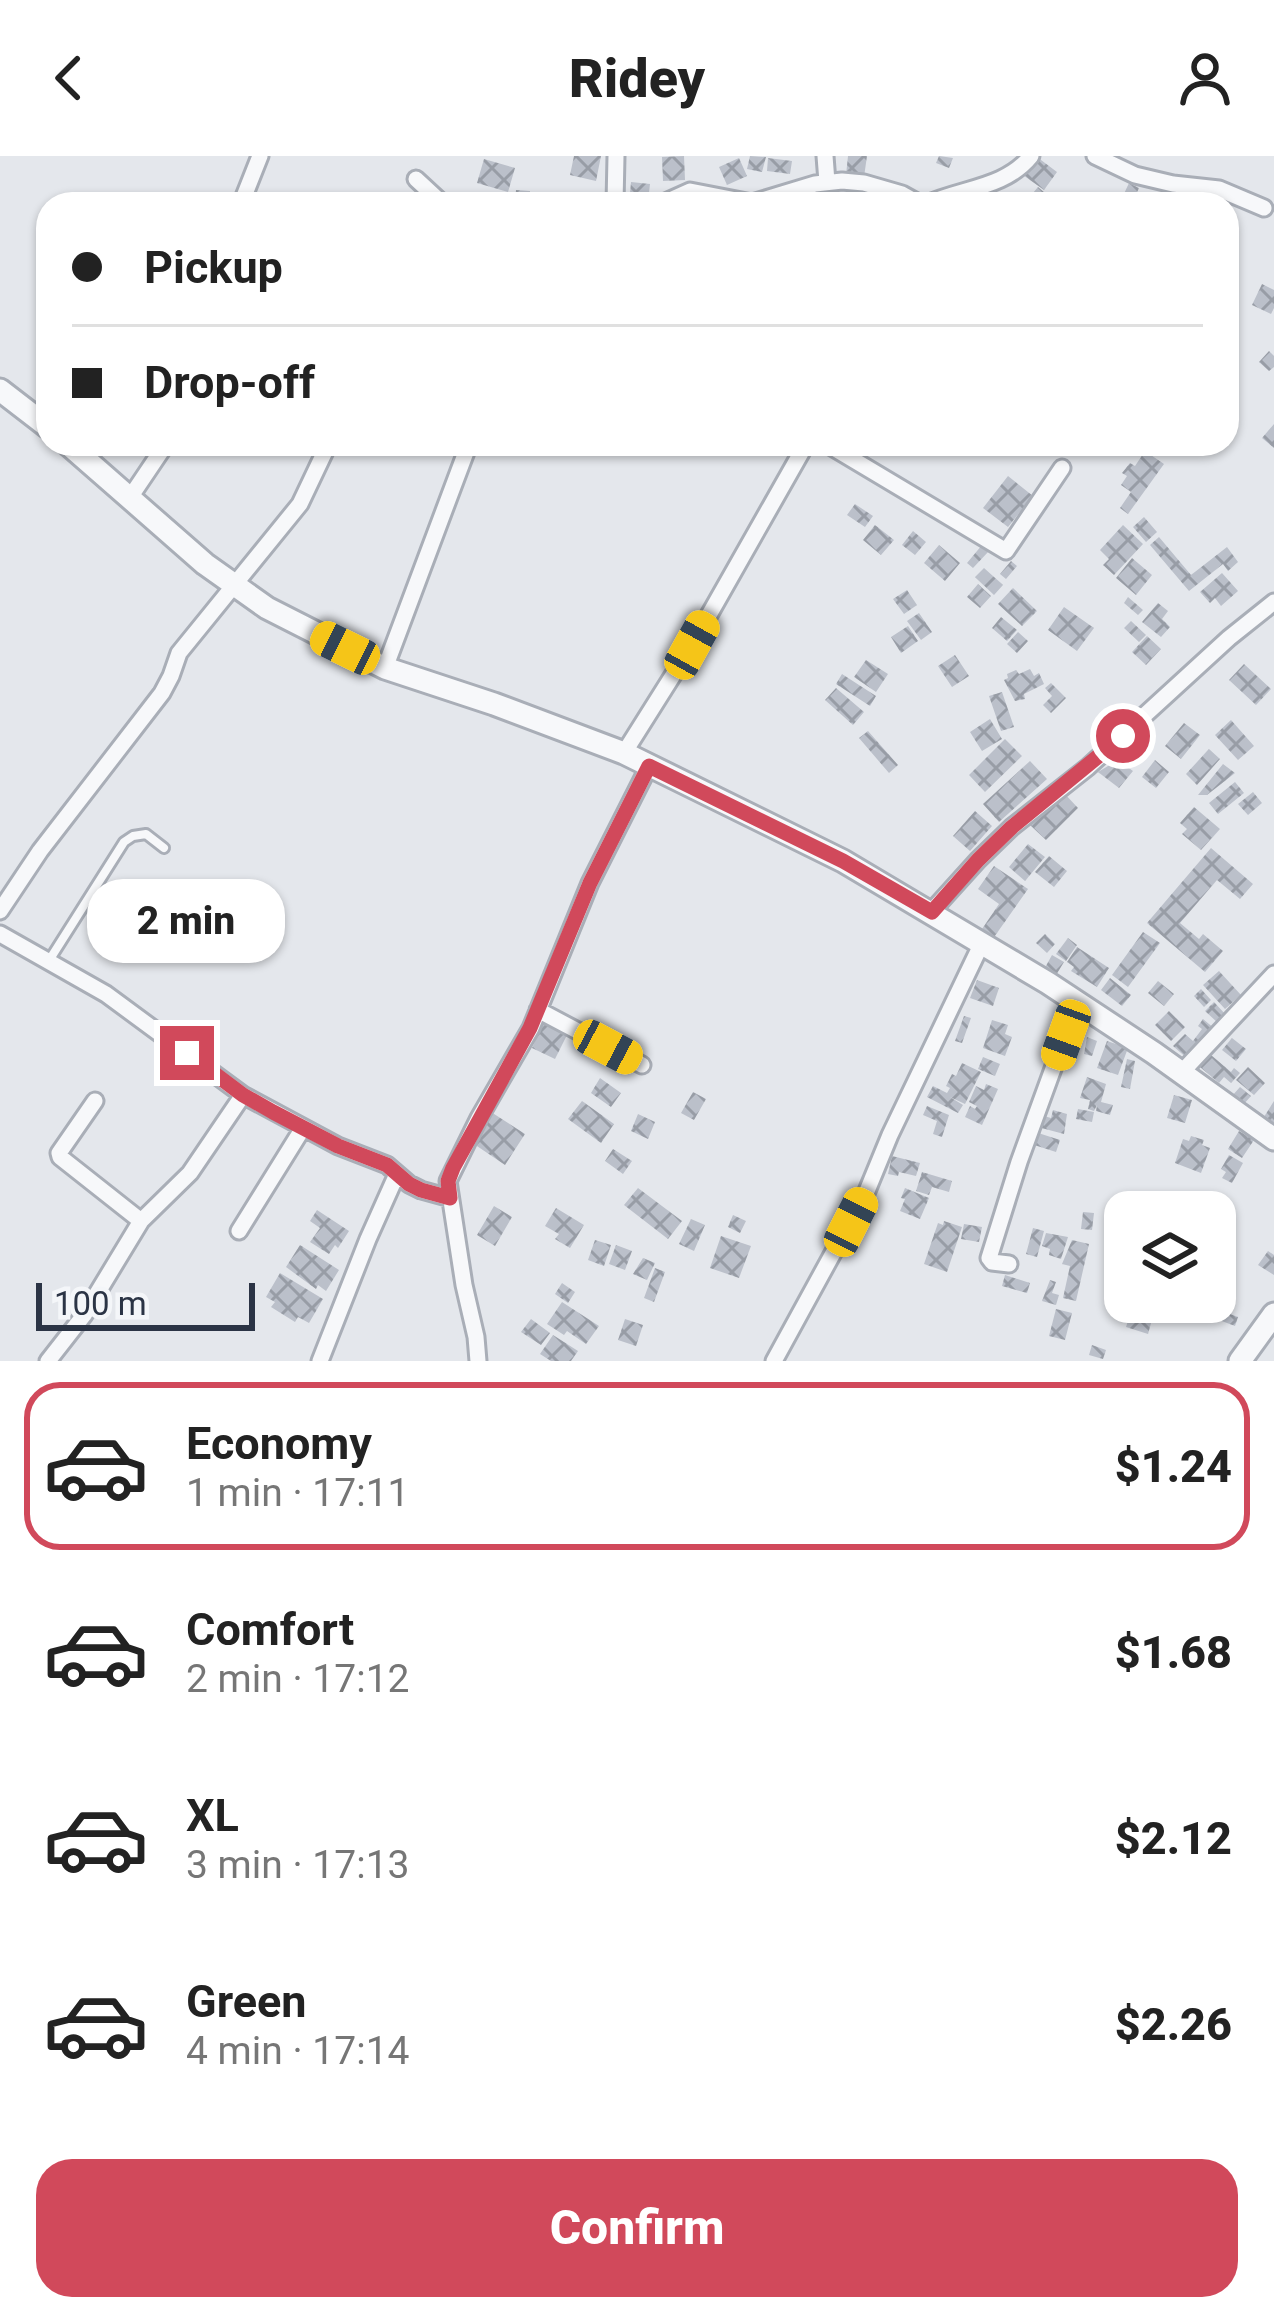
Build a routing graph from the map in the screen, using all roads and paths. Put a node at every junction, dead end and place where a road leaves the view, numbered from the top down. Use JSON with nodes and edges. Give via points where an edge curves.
{"nodes":[{"id":1,"x":260,"y":156,"type":"edge"},
{"id":2,"x":616,"y":156,"type":"edge"},
{"id":3,"x":825,"y":156,"type":"edge"},
{"id":4,"x":1031,"y":156,"type":"edge"},
{"id":5,"x":1095,"y":156,"type":"edge"},
{"id":6,"x":416,"y":179,"type":"dead end"},
{"id":7,"x":826,"y":182,"type":"junction"},
{"id":8,"x":1173,"y":184,"type":"junction"},
{"id":9,"x":246,"y":192,"type":"edge"},
{"id":10,"x":430,"y":192,"type":"edge"},
{"id":11,"x":615,"y":192,"type":"edge"},
{"id":12,"x":791,"y":192,"type":"edge"},
{"id":13,"x":895,"y":192,"type":"edge"},
{"id":14,"x":963,"y":192,"type":"edge"},
{"id":15,"x":1171,"y":192,"type":"edge"},
{"id":16,"x":1227,"y":192,"type":"edge"},
{"id":17,"x":1239,"y":197,"type":"edge"},
{"id":18,"x":1264,"y":208,"type":"dead end"},
{"id":19,"x":0,"y":390,"type":"edge"},
{"id":20,"x":36,"y":418,"type":"edge"},
{"id":21,"x":83,"y":456,"type":"edge"},
{"id":22,"x":158,"y":456,"type":"edge"},
{"id":23,"x":323,"y":456,"type":"edge"},
{"id":24,"x":464,"y":456,"type":"edge"},
{"id":25,"x":799,"y":456,"type":"edge"},
{"id":26,"x":847,"y":456,"type":"edge"},
{"id":27,"x":1062,"y":468,"type":"dead end"},
{"id":28,"x":131,"y":496,"type":"junction"},
{"id":29,"x":235,"y":587,"type":"junction"},
{"id":30,"x":1274,"y":602,"type":"edge"},
{"id":31,"x":385,"y":668,"type":"junction"},
{"id":32,"x":624,"y":753,"type":"junction"},
{"id":33,"x":649,"y":766,"type":"junction"},
{"id":34,"x":164,"y":848,"type":"dead end"},
{"id":35,"x":0,"y":911,"type":"edge"},
{"id":36,"x":932,"y":912,"type":"junction"},
{"id":37,"x":0,"y":934,"type":"edge"},
{"id":38,"x":981,"y":945,"type":"junction"},
{"id":39,"x":49,"y":960,"type":"junction"},
{"id":40,"x":1274,"y":974,"type":"edge"},
{"id":41,"x":1077,"y":1003,"type":"junction"},
{"id":42,"x":538,"y":1010,"type":"junction"},
{"id":43,"x":642,"y":1066,"type":"dead end"},
{"id":44,"x":1181,"y":1073,"type":"junction"},
{"id":45,"x":243,"y":1095,"type":"junction"},
{"id":46,"x":95,"y":1101,"type":"dead end"},
{"id":47,"x":303,"y":1128,"type":"junction"},
{"id":48,"x":1274,"y":1138,"type":"edge"},
{"id":49,"x":397,"y":1174,"type":"junction"},
{"id":50,"x":450,"y":1198,"type":"junction"},
{"id":51,"x":141,"y":1221,"type":"junction"},
{"id":52,"x":239,"y":1231,"type":"dead end"},
{"id":53,"x":1009,"y":1264,"type":"dead end"},
{"id":54,"x":1274,"y":1314,"type":"edge"},
{"id":55,"x":1246,"y":1359,"type":"edge"},
{"id":56,"x":48,"y":1361,"type":"edge"},
{"id":57,"x":320,"y":1361,"type":"edge"},
{"id":58,"x":478,"y":1361,"type":"edge"},
{"id":59,"x":774,"y":1361,"type":"edge"}],
"edges":[{"from":1,"to":9,"type":"street"},
{"from":2,"to":11,"type":"street"},
{"from":3,"to":7,"type":"street"},
{"from":4,"to":14,"type":"street"},
{"from":5,"to":8,"type":"street"},
{"from":6,"to":10,"type":"street"},
{"from":7,"to":12,"type":"street"},
{"from":7,"to":13,"type":"street"},
{"from":8,"to":15,"type":"street"},
{"from":8,"to":16,"type":"street"},
{"from":17,"to":18,"type":"street"},
{"from":19,"to":20,"type":"street"},
{"from":21,"to":28,"type":"street"},
{"from":22,"to":28,"type":"street"},
{"from":23,"to":29,"type":"street","via":[[300,504]]},
{"from":24,"to":31,"type":"street"},
{"from":25,"to":32,"type":"street"},
{"from":26,"to":27,"type":"street","via":[[1006,551]]},
{"from":28,"to":29,"type":"street"},
{"from":29,"to":31,"type":"street"},
{"from":29,"to":35,"type":"street","via":[[178,653],[162,693]]},
{"from":30,"to":36,"type":"street","via":[[1012,827]]},
{"from":31,"to":32,"type":"street"},
{"from":32,"to":33,"type":"street"},
{"from":33,"to":36,"type":"street"},
{"from":33,"to":42,"type":"street"},
{"from":34,"to":39,"type":"lane","via":[[146,834],[124,842]]},
{"from":36,"to":38,"type":"street"},
{"from":37,"to":39,"type":"street"},
{"from":38,"to":41,"type":"street"},
{"from":38,"to":59,"type":"street","via":[[867,1191]]},
{"from":39,"to":45,"type":"street"},
{"from":40,"to":44,"type":"street"},
{"from":41,"to":44,"type":"street"},
{"from":41,"to":53,"type":"street","via":[[989,1258]]},
{"from":42,"to":43,"type":"street"},
{"from":42,"to":50,"type":"street","via":[[453,1168]]},
{"from":44,"to":48,"type":"street"},
{"from":45,"to":47,"type":"street"},
{"from":45,"to":51,"type":"street","via":[[190,1173]]},
{"from":46,"to":51,"type":"street","via":[[60,1157]]},
{"from":47,"to":49,"type":"street"},
{"from":47,"to":52,"type":"street"},
{"from":49,"to":50,"type":"street"},
{"from":49,"to":57,"type":"street"},
{"from":50,"to":58,"type":"street"},
{"from":51,"to":56,"type":"street"},
{"from":54,"to":55,"type":"street"}]}
